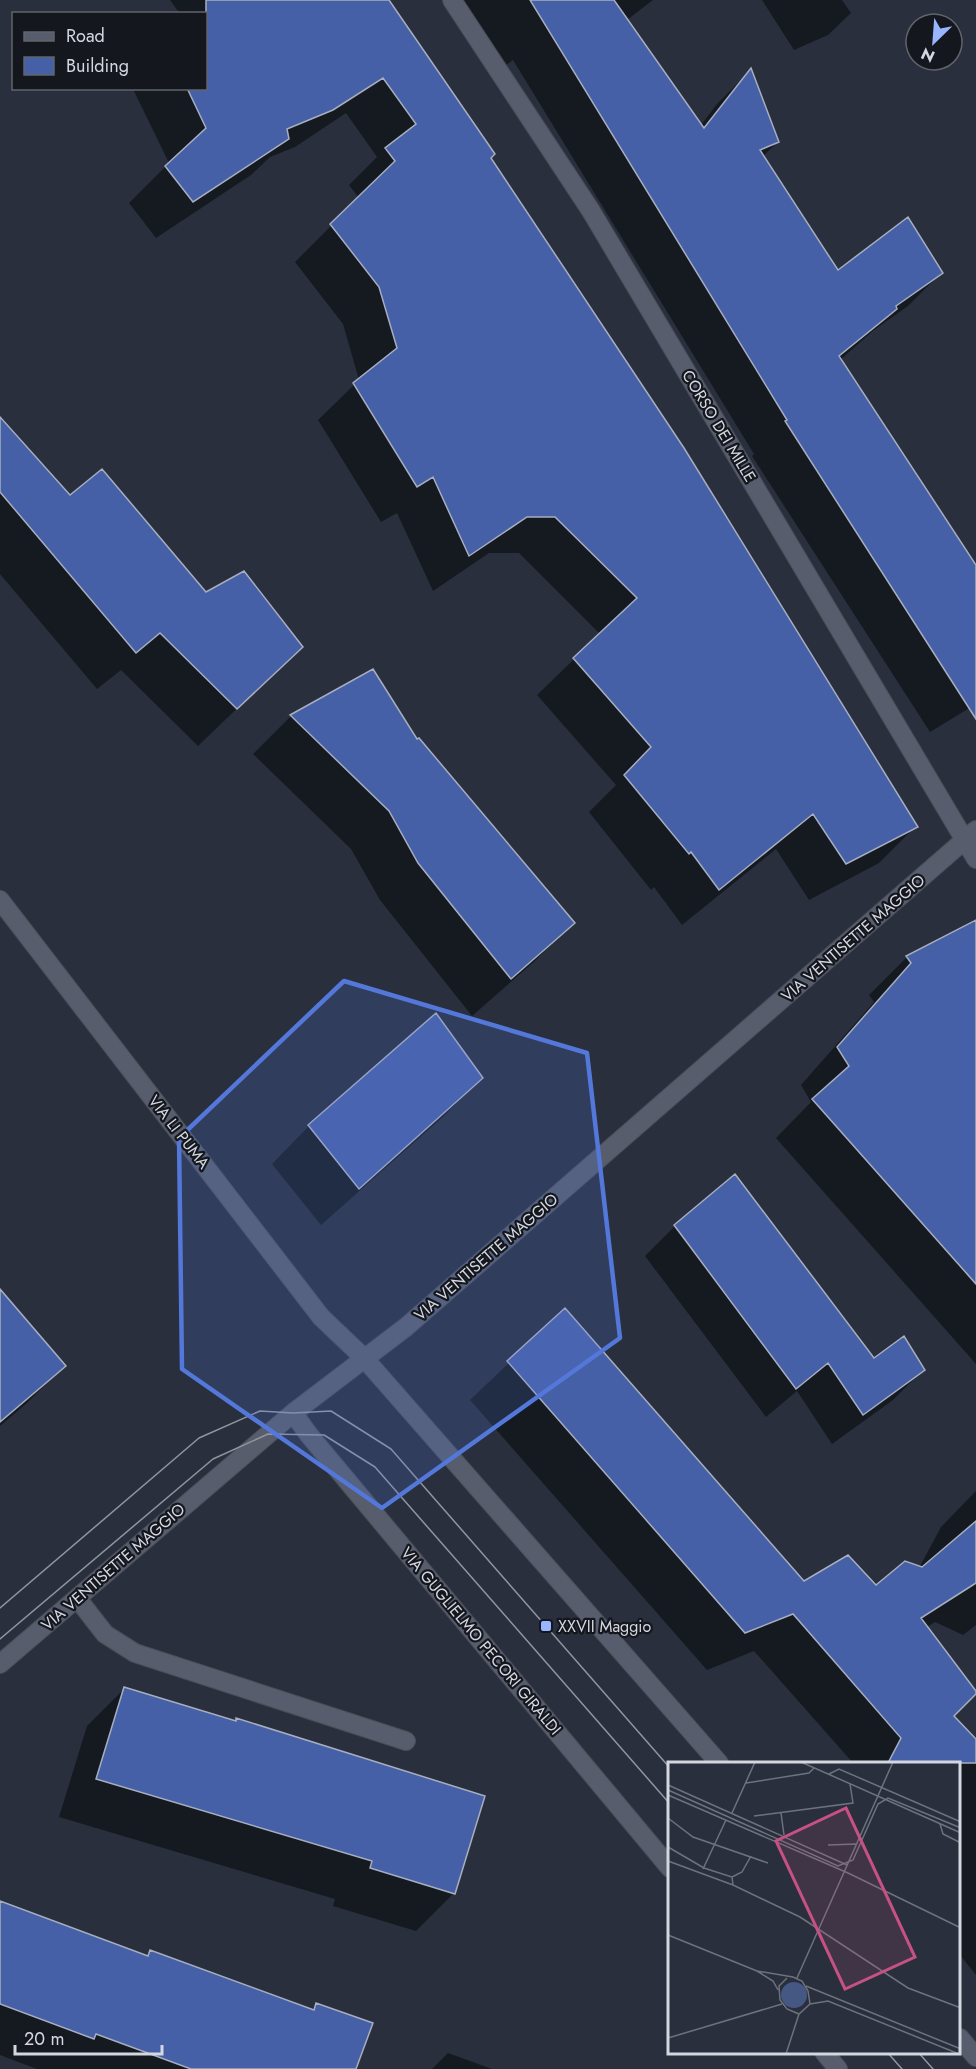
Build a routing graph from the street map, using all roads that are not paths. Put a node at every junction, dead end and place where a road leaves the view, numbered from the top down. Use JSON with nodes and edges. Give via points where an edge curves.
{"nodes":[{"id":1,"x":452,"y":0,"type":"edge"},
{"id":2,"x":970,"y":835,"type":"edge"},
{"id":3,"x":976,"y":859,"type":"edge"},
{"id":4,"x":0,"y":900,"type":"edge"},
{"id":5,"x":364,"y":1358,"type":"junction"},
{"id":6,"x":293,"y":1413,"type":"junction"},
{"id":7,"x":77,"y":1598,"type":"junction"},
{"id":8,"x":0,"y":1664,"type":"edge"},
{"id":9,"x":406,"y":1741,"type":"dead end"},
{"id":10,"x":717,"y":1762,"type":"edge"},
{"id":11,"x":668,"y":1866,"type":"edge"},
{"id":12,"x":961,"y":2039,"type":"edge"},
{"id":13,"x":826,"y":2054,"type":"edge"},
{"id":14,"x":976,"y":2057,"type":"edge"},
{"id":15,"x":838,"y":2069,"type":"edge"}],
"edges":[{"from":1,"to":2,"type":"street","name":"CORSO DEI MILLE","via":[[591,211]]},
{"from":2,"to":3,"type":"street","name":"CORSO DEI MILLE"},
{"from":2,"to":5,"type":"street","name":"VIA VENTISETTE MAGGIO","via":[[415,1319]]},
{"from":4,"to":5,"type":"street","name":"VIA LI PUMA","via":[[321,1317]]},
{"from":5,"to":6,"type":"street","name":"VIA VENTISETTE MAGGIO"},
{"from":5,"to":10,"type":"street"},
{"from":6,"to":7,"type":"street","name":"VIA VENTISETTE MAGGIO"},
{"from":6,"to":11,"type":"street","name":"VIA GUGLIELMO PECORI GIRALDI"},
{"from":7,"to":8,"type":"street","name":"VIA VENTISETTE MAGGIO"},
{"from":7,"to":9,"type":"street","via":[[105,1634],[135,1653]]},
{"from":12,"to":14,"type":"street"},
{"from":13,"to":15,"type":"street"}]}
